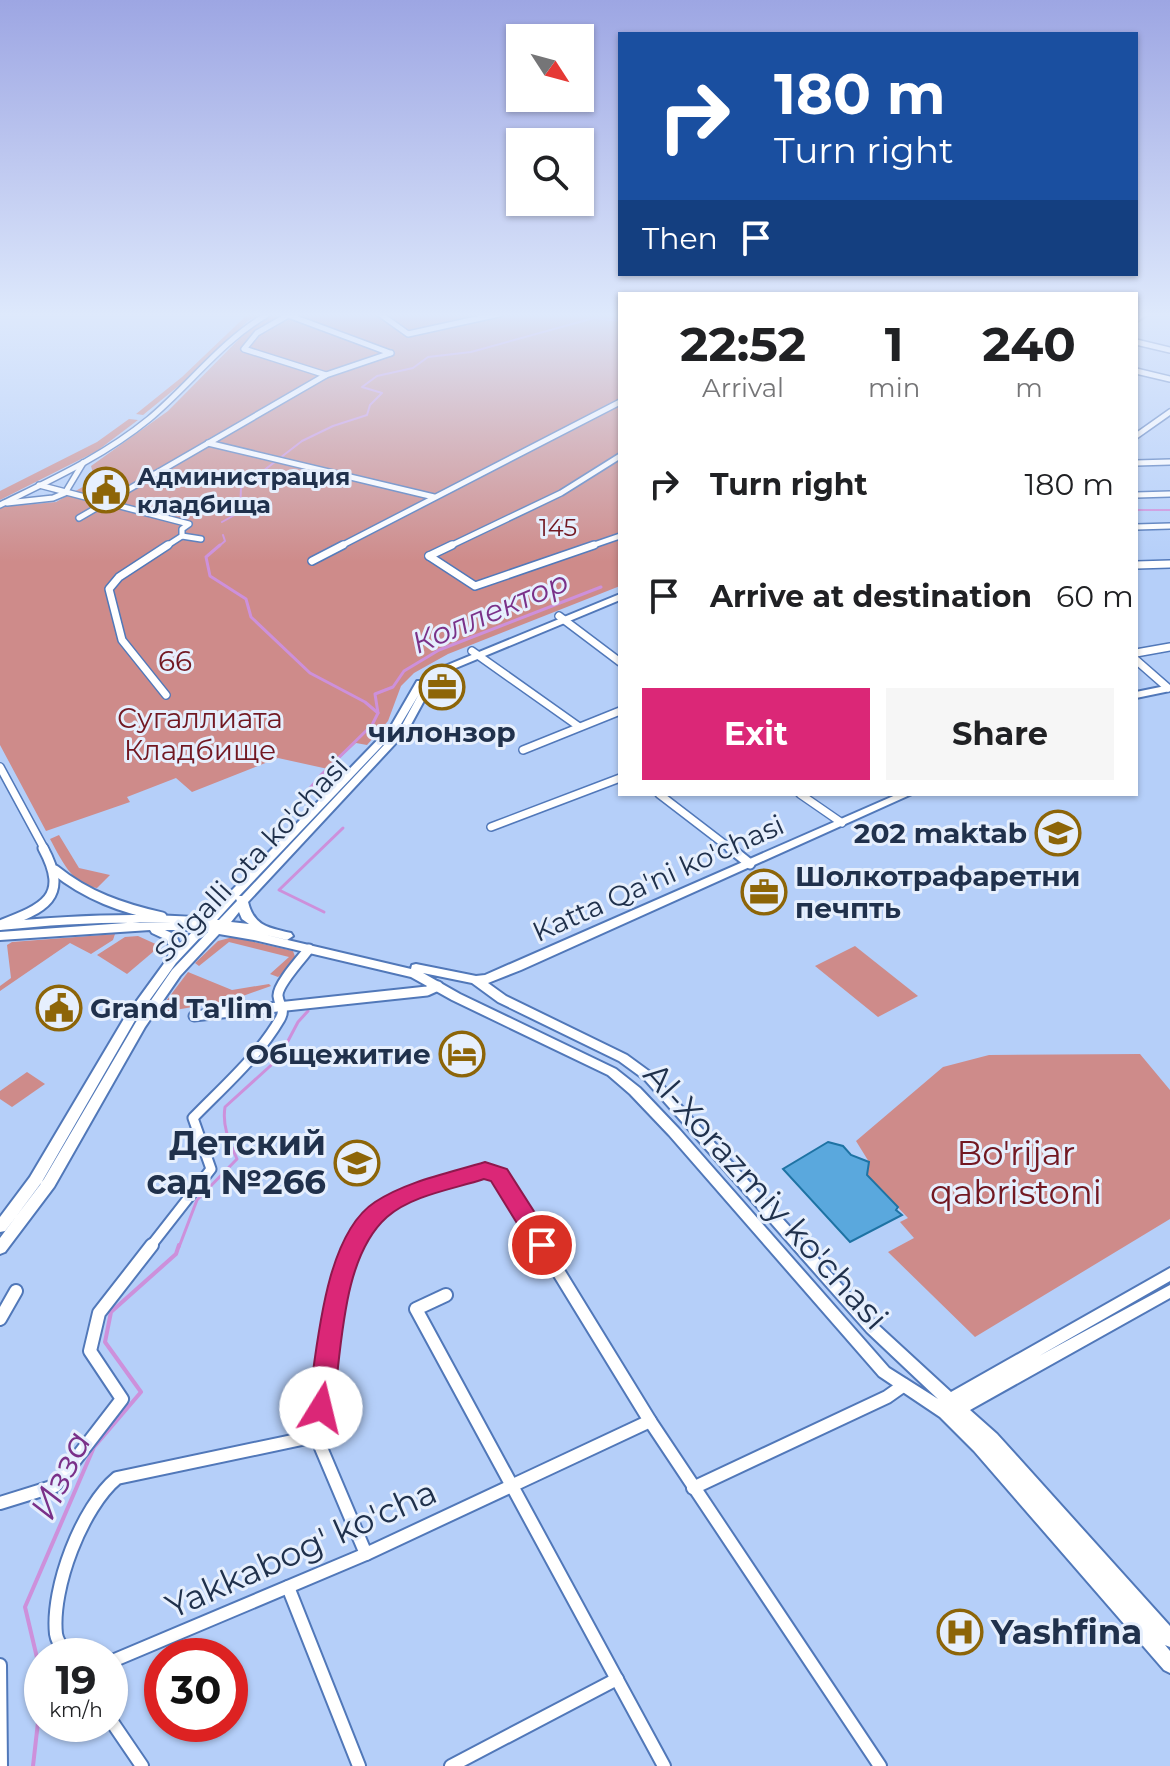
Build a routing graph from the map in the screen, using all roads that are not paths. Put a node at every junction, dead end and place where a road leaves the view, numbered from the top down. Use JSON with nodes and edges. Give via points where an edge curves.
{"nodes":[{"id":1,"x":172,"y":396,"type":"edge"},
{"id":2,"x":289,"y":396,"type":"edge"},
{"id":3,"x":618,"y":403,"type":"edge"},
{"id":4,"x":1170,"y":412,"type":"edge"},
{"id":5,"x":1138,"y":435,"type":"edge"},
{"id":6,"x":208,"y":443,"type":"junction"},
{"id":7,"x":618,"y":457,"type":"edge"},
{"id":8,"x":1170,"y":462,"type":"edge"},
{"id":9,"x":83,"y":463,"type":"junction"},
{"id":10,"x":1138,"y":463,"type":"edge"},
{"id":11,"x":39,"y":485,"type":"junction"},
{"id":12,"x":65,"y":493,"type":"junction"},
{"id":13,"x":1170,"y":494,"type":"edge"},
{"id":14,"x":1138,"y":495,"type":"edge"},
{"id":15,"x":435,"y":498,"type":"junction"},
{"id":16,"x":103,"y":503,"type":"junction"},
{"id":17,"x":1,"y":504,"type":"edge"},
{"id":18,"x":79,"y":518,"type":"dead end"},
{"id":19,"x":196,"y":520,"type":"dead end"},
{"id":20,"x":189,"y":524,"type":"junction"},
{"id":21,"x":1170,"y":526,"type":"edge"},
{"id":22,"x":1138,"y":527,"type":"edge"},
{"id":23,"x":182,"y":536,"type":"junction"},
{"id":24,"x":618,"y":537,"type":"edge"},
{"id":25,"x":201,"y":539,"type":"dead end"},
{"id":26,"x":312,"y":561,"type":"dead end"},
{"id":27,"x":1170,"y":564,"type":"edge"},
{"id":28,"x":1138,"y":565,"type":"edge"},
{"id":29,"x":618,"y":595,"type":"edge"},
{"id":30,"x":561,"y":618,"type":"junction"},
{"id":31,"x":1170,"y":647,"type":"edge"},
{"id":32,"x":474,"y":652,"type":"junction"},
{"id":33,"x":1138,"y":653,"type":"edge"},
{"id":34,"x":618,"y":661,"type":"edge"},
{"id":35,"x":1138,"y":662,"type":"edge"},
{"id":36,"x":1169,"y":688,"type":"edge"},
{"id":37,"x":166,"y":695,"type":"dead end"},
{"id":38,"x":1138,"y":695,"type":"edge"},
{"id":39,"x":618,"y":712,"type":"edge"},
{"id":40,"x":578,"y":726,"type":"junction"},
{"id":41,"x":523,"y":750,"type":"dead end"},
{"id":42,"x":0,"y":767,"type":"edge"},
{"id":43,"x":618,"y":779,"type":"edge"},
{"id":44,"x":662,"y":796,"type":"edge"},
{"id":45,"x":803,"y":796,"type":"edge"},
{"id":46,"x":903,"y":796,"type":"edge"},
{"id":47,"x":842,"y":823,"type":"junction"},
{"id":48,"x":491,"y":827,"type":"dead end"},
{"id":49,"x":750,"y":864,"type":"junction"},
{"id":50,"x":55,"y":870,"type":"junction"},
{"id":51,"x":242,"y":899,"type":"junction"},
{"id":52,"x":166,"y":918,"type":"junction"},
{"id":53,"x":212,"y":925,"type":"junction"},
{"id":54,"x":0,"y":926,"type":"edge"},
{"id":55,"x":140,"y":926,"type":"junction"},
{"id":56,"x":265,"y":930,"type":"junction"},
{"id":57,"x":0,"y":936,"type":"edge"},
{"id":58,"x":309,"y":949,"type":"junction"},
{"id":59,"x":172,"y":960,"type":"junction"},
{"id":60,"x":517,"y":967,"type":"junction"},
{"id":61,"x":504,"y":976,"type":"junction"},
{"id":62,"x":462,"y":978,"type":"junction"},
{"id":63,"x":438,"y":986,"type":"junction"},
{"id":64,"x":481,"y":987,"type":"junction"},
{"id":65,"x":456,"y":997,"type":"junction"},
{"id":66,"x":502,"y":999,"type":"junction"},
{"id":67,"x":283,"y":1007,"type":"junction"},
{"id":68,"x":194,"y":1016,"type":"dead end"},
{"id":69,"x":0,"y":1227,"type":"edge"},
{"id":70,"x":0,"y":1248,"type":"edge"},
{"id":71,"x":1170,"y":1274,"type":"edge"},
{"id":72,"x":16,"y":1291,"type":"dead end"},
{"id":73,"x":1170,"y":1291,"type":"edge"},
{"id":74,"x":446,"y":1295,"type":"dead end"},
{"id":75,"x":0,"y":1319,"type":"edge"},
{"id":76,"x":904,"y":1385,"type":"junction"},
{"id":77,"x":952,"y":1406,"type":"junction"},
{"id":78,"x":650,"y":1421,"type":"junction"},
{"id":79,"x":316,"y":1436,"type":"junction"},
{"id":80,"x":514,"y":1485,"type":"junction"},
{"id":81,"x":693,"y":1488,"type":"junction"},
{"id":82,"x":0,"y":1503,"type":"edge"},
{"id":83,"x":366,"y":1554,"type":"junction"},
{"id":84,"x":288,"y":1587,"type":"junction"},
{"id":85,"x":56,"y":1638,"type":"edge"},
{"id":86,"x":1170,"y":1639,"type":"edge"},
{"id":87,"x":128,"y":1654,"type":"edge"},
{"id":88,"x":1170,"y":1664,"type":"edge"},
{"id":89,"x":0,"y":1665,"type":"edge"},
{"id":90,"x":617,"y":1679,"type":"junction"},
{"id":91,"x":126,"y":1742,"type":"edge"},
{"id":92,"x":1,"y":1766,"type":"edge"},
{"id":93,"x":142,"y":1766,"type":"edge"},
{"id":94,"x":359,"y":1766,"type":"edge"},
{"id":95,"x":451,"y":1766,"type":"edge"},
{"id":96,"x":664,"y":1766,"type":"edge"},
{"id":97,"x":880,"y":1766,"type":"edge"}],
"edges":[{"from":1,"to":9,"type":"street"},
{"from":2,"to":6,"type":"street"},
{"from":3,"to":15,"type":"street"},
{"from":4,"to":5,"type":"street"},
{"from":6,"to":15,"type":"street"},
{"from":6,"to":16,"type":"street"},
{"from":7,"to":24,"type":"street","via":[[561,493],[429,556],[475,586]]},
{"from":8,"to":10,"type":"street"},
{"from":9,"to":11,"type":"street"},
{"from":9,"to":12,"type":"street"},
{"from":11,"to":12,"type":"street"},
{"from":11,"to":17,"type":"street"},
{"from":12,"to":16,"type":"street"},
{"from":12,"to":17,"type":"street"},
{"from":13,"to":14,"type":"street"},
{"from":15,"to":26,"type":"street"},
{"from":16,"to":18,"type":"street"},
{"from":16,"to":20,"type":"street"},
{"from":19,"to":20,"type":"street"},
{"from":20,"to":23,"type":"street"},
{"from":21,"to":22,"type":"street"},
{"from":23,"to":25,"type":"street"},
{"from":23,"to":37,"type":"street","via":[[109,589],[122,640]]},
{"from":27,"to":28,"type":"street"},
{"from":29,"to":30,"type":"main road","name":"So'galli ota ko'chasi"},
{"from":30,"to":32,"type":"main road","name":"So'galli ota ko'chasi"},
{"from":30,"to":34,"type":"street"},
{"from":31,"to":33,"type":"street"},
{"from":32,"to":40,"type":"street"},
{"from":32,"to":51,"type":"main road","name":"So'galli ota ko'chasi","via":[[428,685],[405,728]]},
{"from":32,"to":53,"type":"main road","name":"So'galli ota ko'chasi","via":[[427,677],[395,727]]},
{"from":35,"to":36,"type":"street"},
{"from":36,"to":38,"type":"main road"},
{"from":39,"to":40,"type":"street"},
{"from":40,"to":41,"type":"street"},
{"from":42,"to":50,"type":"street"},
{"from":43,"to":48,"type":"street"},
{"from":44,"to":49,"type":"street"},
{"from":45,"to":47,"type":"street"},
{"from":46,"to":47,"type":"main road","name":"Katta Qa'ni ko'chasi"},
{"from":47,"to":49,"type":"main road","name":"Katta Qa'ni ko'chasi"},
{"from":49,"to":60,"type":"main road","name":"Katta Qa'ni ko'chasi"},
{"from":50,"to":52,"type":"street","via":[[93,897]]},
{"from":50,"to":54,"type":"street","via":[[56,886],[46,901]]},
{"from":51,"to":53,"type":"main road","name":"So'galli ota ko'chasi"},
{"from":51,"to":56,"type":"main road","via":[[246,916]]},
{"from":52,"to":53,"type":"main road"},
{"from":52,"to":54,"type":"main road"},
{"from":53,"to":55,"type":"main road"},
{"from":53,"to":56,"type":"main road"},
{"from":53,"to":58,"type":"main road","name":"Al-Xorazmiy ko'chasi"},
{"from":53,"to":59,"type":"main road","name":"So'galli ota ko'chasi"},
{"from":53,"to":70,"type":"main road","name":"So'galli ota ko'chasi","via":[[156,999],[49,1183]]},
{"from":55,"to":57,"type":"main road"},
{"from":55,"to":59,"type":"main road","via":[[172,938]]},
{"from":56,"to":62,"type":"main road"},
{"from":58,"to":63,"type":"main road","name":"Al-Xorazmiy ko'chasi","via":[[412,973]]},
{"from":58,"to":67,"type":"street","via":[[280,987]]},
{"from":59,"to":69,"type":"main road","name":"So'galli ota ko'chasi","via":[[129,1020],[35,1181]]},
{"from":60,"to":61,"type":"main road"},
{"from":60,"to":64,"type":"main road"},
{"from":61,"to":64,"type":"main road"},
{"from":61,"to":66,"type":"main road"},
{"from":62,"to":64,"type":"main road"},
{"from":62,"to":65,"type":"main road","via":[[451,985]]},
{"from":63,"to":65,"type":"main road","name":"Al-Xorazmiy ko'chasi"},
{"from":63,"to":67,"type":"street"},
{"from":64,"to":65,"type":"main road"},
{"from":64,"to":66,"type":"main road","name":"Al-Xorazmiy ko'chasi"},
{"from":65,"to":76,"type":"main road","name":"Al-Xorazmiy ko'chasi","via":[[571,1050],[629,1085],[884,1372]]},
{"from":66,"to":77,"type":"main road","name":"Al-Xorazmiy ko'chasi","via":[[623,1058],[649,1077],[872,1328]]},
{"from":67,"to":68,"type":"street"},
{"from":67,"to":82,"type":"street","via":[[248,1065],[193,1118],[211,1169],[99,1313],[90,1351],[122,1399],[55,1486]]},
{"from":71,"to":77,"type":"main road"},
{"from":72,"to":75,"type":"street"},
{"from":73,"to":77,"type":"main road"},
{"from":74,"to":80,"type":"street","via":[[416,1309]]},
{"from":76,"to":77,"type":"main road","name":"Al-Xorazmiy ko'chasi"},
{"from":76,"to":81,"type":"street"},
{"from":77,"to":86,"type":"main road","name":"Al-Xorazmiy ko'chasi"},
{"from":77,"to":88,"type":"main road","name":"Al-Xorazmiy ko'chasi","via":[[980,1446]]},
{"from":78,"to":79,"type":"street","via":[[499,1175],[485,1170],[397,1199],[363,1232],[342,1270]]},
{"from":78,"to":80,"type":"street","name":"Yakkabog' ko'cha"},
{"from":78,"to":81,"type":"street"},
{"from":79,"to":83,"type":"street"},
{"from":79,"to":85,"type":"street","via":[[106,1484],[67,1565]]},
{"from":80,"to":83,"type":"street","name":"Yakkabog' ko'cha"},
{"from":80,"to":90,"type":"street"},
{"from":81,"to":97,"type":"street"},
{"from":83,"to":84,"type":"street","name":"Yakkabog' ko'cha"},
{"from":84,"to":87,"type":"street","name":"Yakkabog' ko'cha"},
{"from":84,"to":94,"type":"street"},
{"from":89,"to":92,"type":"street"},
{"from":90,"to":95,"type":"street"},
{"from":90,"to":96,"type":"street"},
{"from":91,"to":93,"type":"street"}]}
